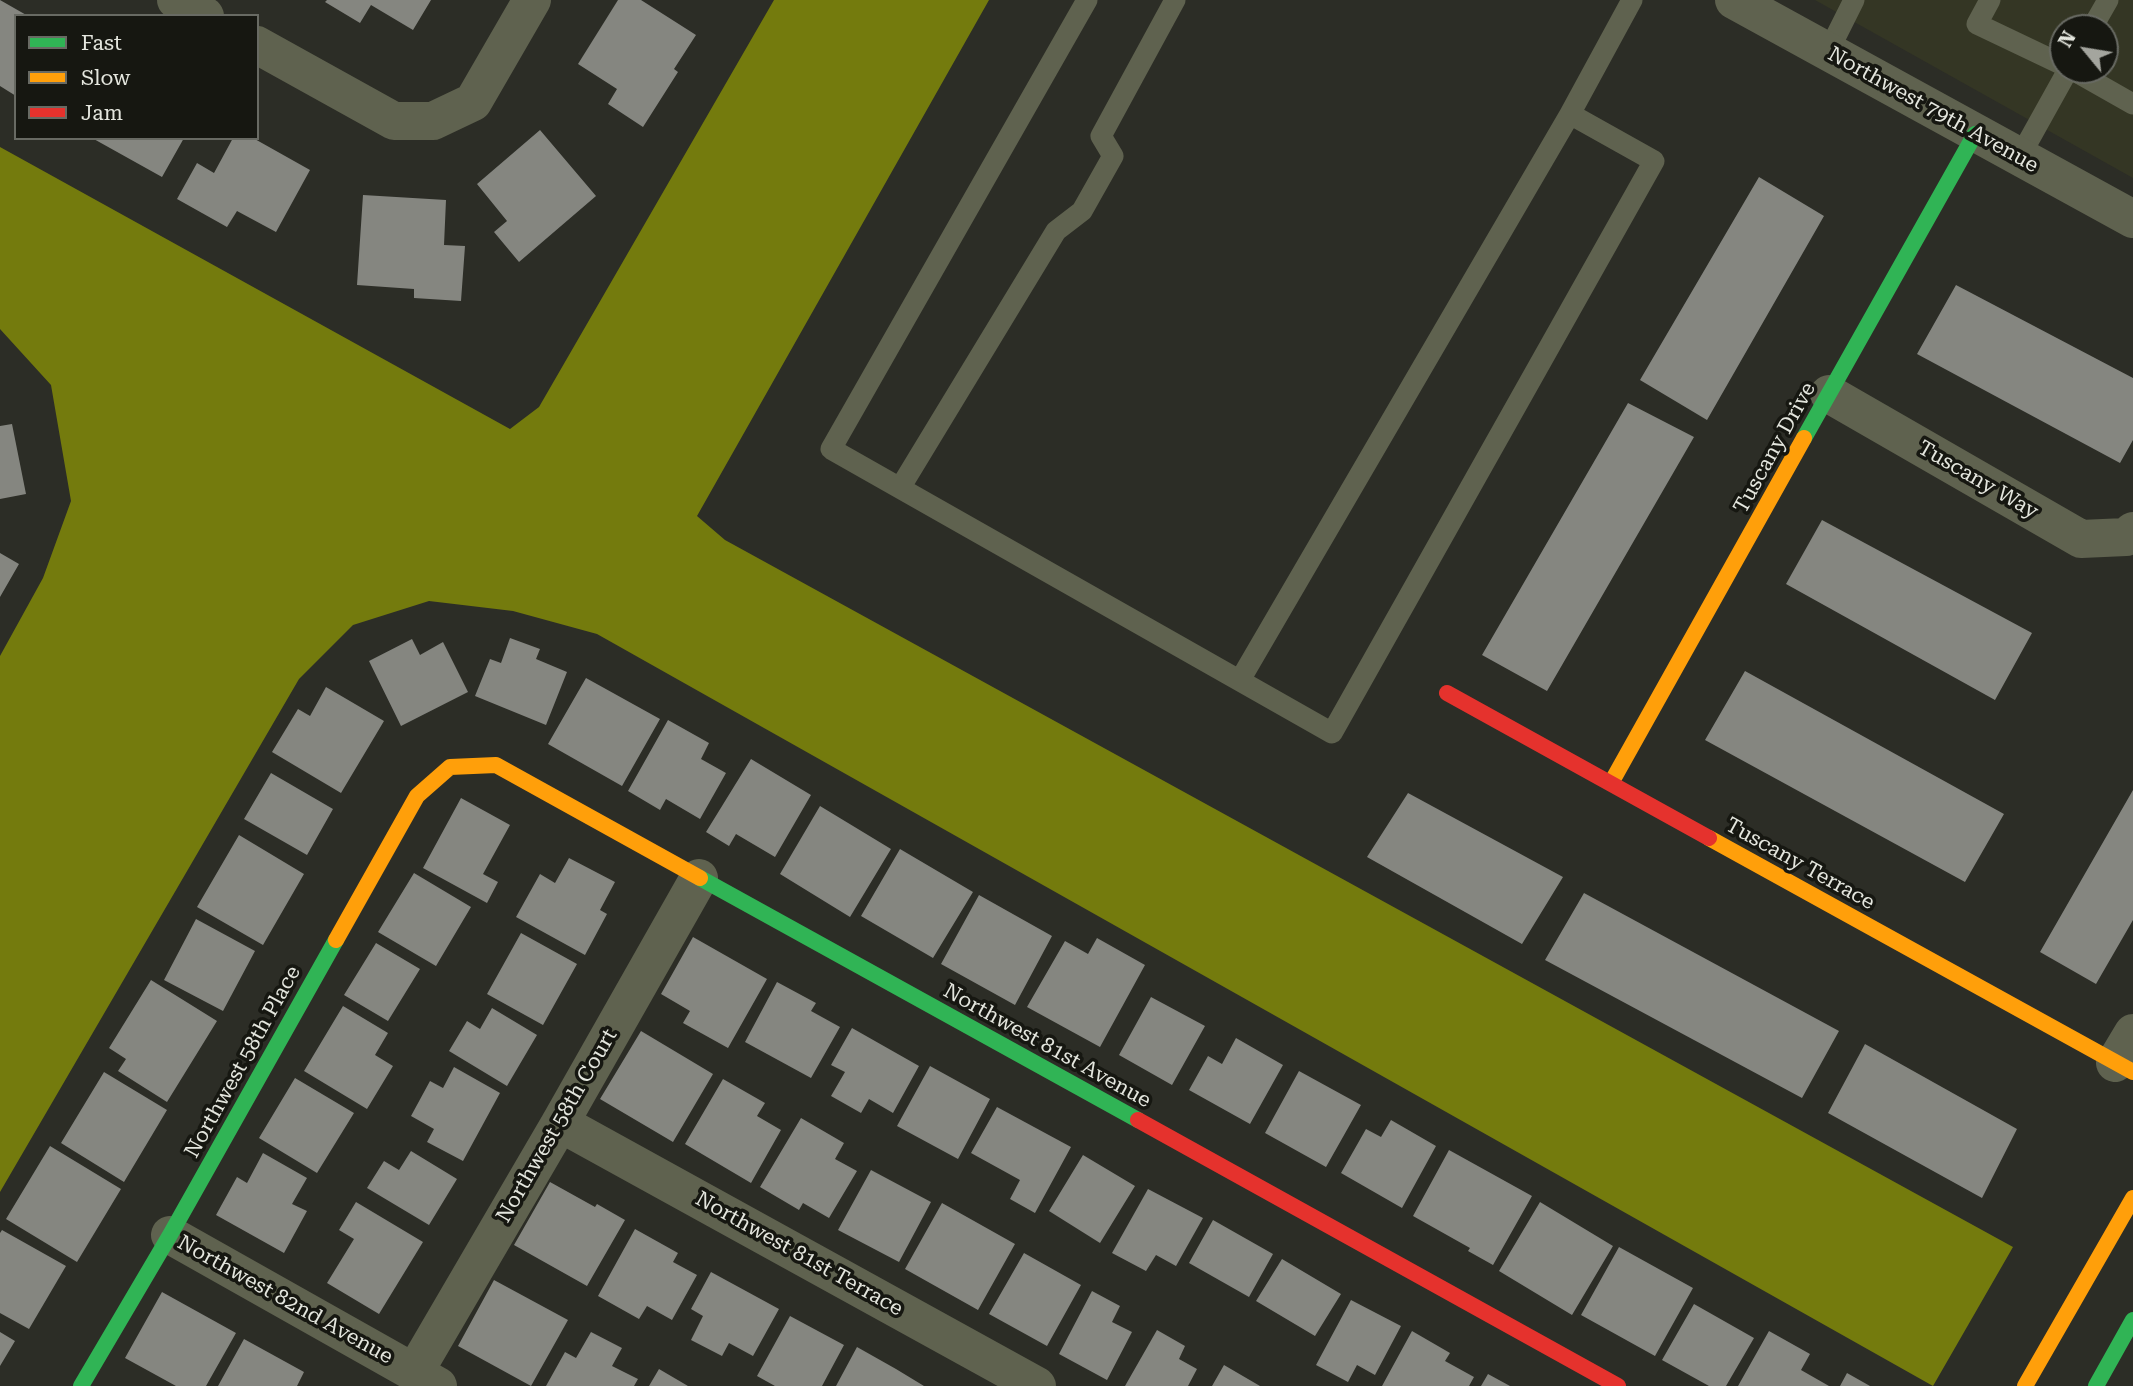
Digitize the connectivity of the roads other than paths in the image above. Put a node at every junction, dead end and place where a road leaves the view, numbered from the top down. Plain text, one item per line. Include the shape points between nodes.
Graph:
1 (176, 0) edge
2 (532, 0) edge
3 (1087, 0) edge
4 (1175, 0) edge
5 (1632, 0) edge
6 (1734, 0) edge
7 (1853, 0) edge
8 (1990, 0) edge
9 (201, 14) edge
10 (259, 46) edge
11 (1828, 52) junction
12 (2049, 58) edge
13 (2063, 84) edge
14 (2097, 84) edge
15 (2133, 104) edge
16 (1570, 114) junction
17 (1975, 134) junction
18 (2019, 158) junction
19 (2133, 219) edge
20 (1829, 394) junction
21 (900, 488) junction
22 (2133, 531) edge
23 (1240, 680) junction
24 (1447, 692) dead end
25 (450, 767) joint
26 (1611, 783) junction
27 (699, 878) junction
28 (2127, 1056) edge
29 (560, 1123) junction
30 (2133, 1198) edge
31 (170, 1235) junction
32 (2133, 1320) edge
33 (426, 1379) edge
34 (81, 1386) edge
35 (1037, 1386) edge
36 (1618, 1386) edge
37 (2025, 1386) edge
38 (2096, 1386) edge

1 - 9 street
2 - 10 street via 472,102 433,121 394,121
3 - 21 lane via 831,449
4 - 21 lane via 1101,136 1113,156 1107,167 1082,211 1056,231
5 - 16 lane
6 - 11 street, Northwest 79th Avenue
7 - 11 lane
8 - 12 lane via 1977,23
11 - 17 street, Northwest 79th Avenue
13 - 18 lane
14 - 15 lane
16 - 23 lane
16 - 23 lane via 1654,161 1332,733
17 - 18 street, Northwest 79th Avenue
17 - 20 street, Tuscany Drive
18 - 19 street, Northwest 79th Avenue
20 - 22 street, Tuscany Way via 2081,539 2126,537
20 - 26 street, Tuscany Drive
21 - 23 lane
24 - 26 street, Tuscany Terrace
25 - 27 street, Northwest 81st Avenue via 496,765
25 - 31 street, Northwest 58th Place via 417,796
26 - 28 street, Tuscany Terrace
27 - 29 street, Northwest 58th Court
27 - 36 street, Northwest 81st Avenue
29 - 33 street, Northwest 58th Court
29 - 35 street, Northwest 81st Terrace
30 - 37 street
31 - 33 street, Northwest 82nd Avenue
31 - 34 street, Northwest 58th Place
32 - 38 street

